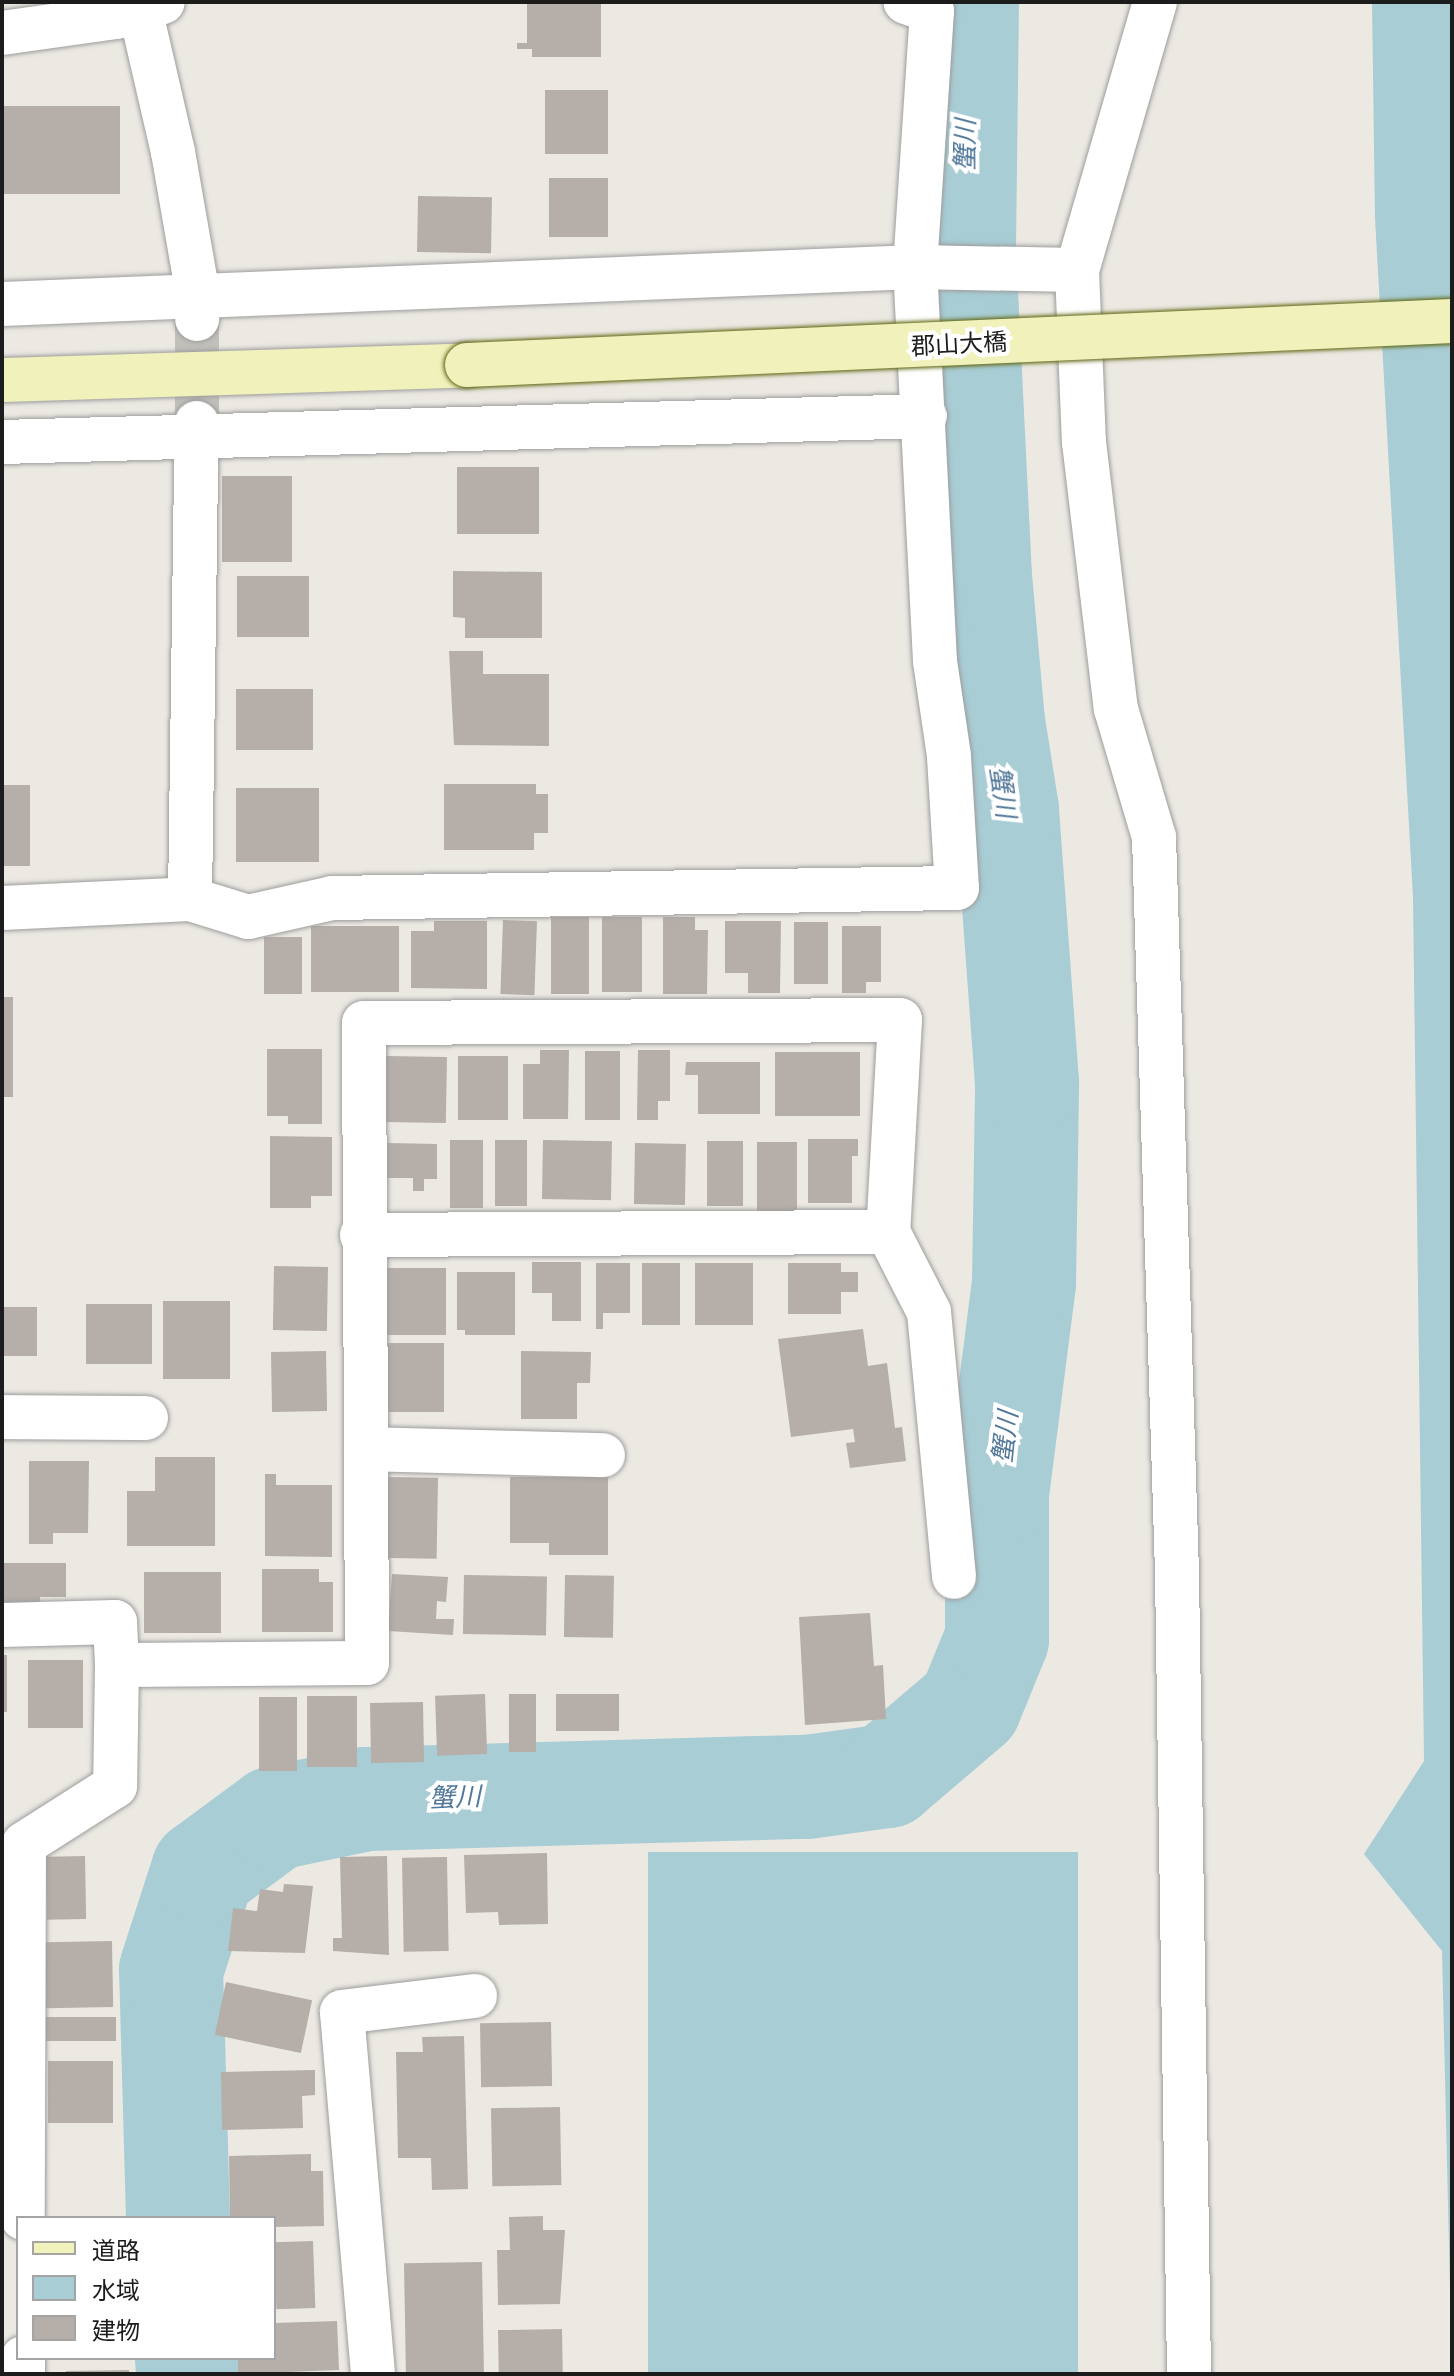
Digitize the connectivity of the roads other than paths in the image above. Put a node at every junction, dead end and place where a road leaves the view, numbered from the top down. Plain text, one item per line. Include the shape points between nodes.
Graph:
1 (1155, 2) edge
2 (910, 3) edge
3 (157, 4) edge
4 (2, 33) edge
5 (915, 267) junction
6 (1077, 270) junction
7 (2, 304) edge
8 (198, 307) junction
9 (1452, 321) edge
10 (2, 380) edge
11 (925, 416) junction
12 (197, 430) junction
13 (2, 442) edge
14 (190, 899) junction
15 (2, 908) edge
16 (888, 1232) junction
17 (362, 1235) junction
18 (2, 1417) edge
19 (146, 1418) dead end
20 (366, 1449) junction
21 (603, 1455) dead end
22 (954, 1577) dead end
23 (2, 1625) edge
24 (117, 1665) junction
25 (13, 1844) edge
26 (475, 1996) dead end
27 (13, 2037) edge
28 (23, 2216) edge
29 (373, 2374) edge
30 (1189, 2374) edge

1 - 6 street
2 - 5 street via 932,11
3 - 4 street
3 - 8 street
5 - 6 street
5 - 8 street
5 - 11 street
6 - 30 street via 1084,442 1116,709 1154,837 1177,1573
7 - 8 street
9 - 10 street, 郡山大橋, bridge
11 - 12 street
11 - 14 street via 935,661 949,756 957,888 332,898 248,917
12 - 13 street
12 - 14 street
14 - 15 street
16 - 17 street
16 - 17 street via 900,1020 364,1023
16 - 22 street via 929,1312
17 - 20 street
18 - 19 street
20 - 21 street
20 - 24 street via 367,1663
23 - 24 street via 115,1622
24 - 25 street via 115,1786
25 - 27 street
26 - 29 street via 342,2012
27 - 28 street

